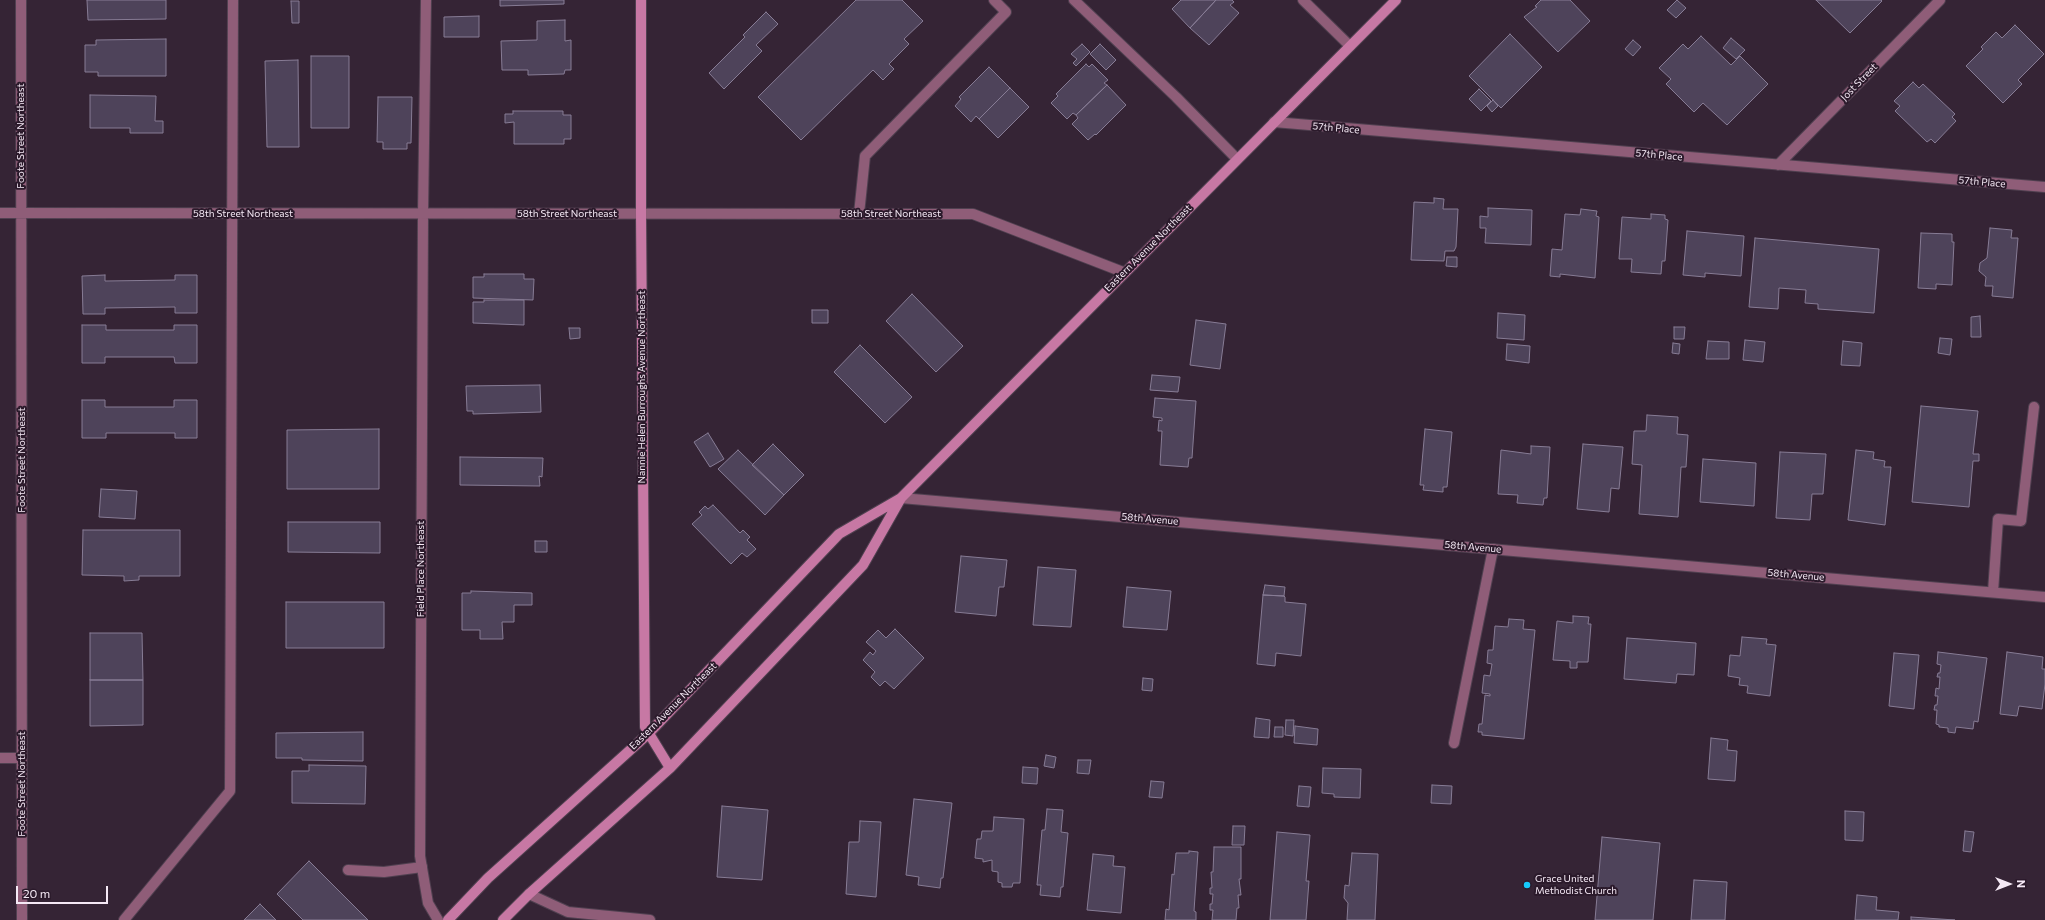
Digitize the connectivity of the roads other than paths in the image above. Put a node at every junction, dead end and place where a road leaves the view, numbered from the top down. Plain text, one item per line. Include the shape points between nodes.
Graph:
1 (21, 0) edge
2 (233, 0) edge
3 (426, 0) edge
4 (641, 0) edge
5 (994, 0) edge
6 (1074, 0) edge
7 (1303, 0) edge
8 (1396, 0) edge
9 (1933, 2) edge
10 (1350, 46) junction
11 (1274, 122) junction
12 (1237, 159) junction
13 (1778, 165) junction
14 (2045, 187) edge
15 (0, 213) edge
16 (21, 213) junction
17 (641, 213) junction
18 (233, 214) junction
19 (423, 214) junction
20 (859, 214) junction
21 (1123, 272) junction
22 (2034, 407) dead end
23 (901, 498) junction
24 (1493, 549) junction
25 (1993, 592) junction
26 (2045, 597) edge
27 (648, 734) junction
28 (1454, 743) dead end
29 (0, 758) edge
30 (22, 758) junction
31 (670, 768) junction
32 (422, 867) junction
33 (348, 870) dead end
34 (529, 894) junction
35 (22, 920) edge
36 (124, 920) edge
37 (438, 920) edge
38 (448, 920) edge
39 (503, 920) edge
40 (650, 920) edge

1 - 16 street, Foote Street Northeast
2 - 18 street
3 - 19 street, Field Place Northeast
4 - 17 main road, Nannie Helen Burroughs Avenue Northeast
5 - 20 street via 1006,12 865,156
6 - 12 street
7 - 10 street
8 - 10 main road, Eastern Avenue Northeast
9 - 13 street, Jost Street
10 - 11 main road, Eastern Avenue Northeast
11 - 12 main road, Eastern Avenue Northeast
11 - 13 street, 57th Place
12 - 21 main road, Eastern Avenue Northeast
13 - 14 street, 57th Place
15 - 16 street, 58th Street Northeast
16 - 18 street, 58th Street Northeast
16 - 30 street, Foote Street Northeast
17 - 19 street, 58th Street Northeast
17 - 20 street, 58th Street Northeast
17 - 27 main road, Nannie Helen Burroughs Avenue Northeast via 643,680 645,727
18 - 19 street, 58th Street Northeast
18 - 36 street via 230,791
19 - 32 street, Field Place Northeast via 420,856
20 - 21 street, 58th Street Northeast via 973,214
21 - 23 main road, Eastern Avenue Northeast
22 - 25 street via 2021,521 1998,519
23 - 24 street, 58th Avenue
23 - 27 main road, Eastern Avenue Northeast via 839,534
23 - 31 main road, Eastern Avenue Northeast via 863,566
24 - 25 street, 58th Avenue
24 - 28 street
25 - 26 street, 58th Avenue
27 - 31 main road, Nannie Helen Burroughs Avenue Northeast
27 - 38 main road, Eastern Avenue Northeast via 488,878
29 - 30 street
30 - 35 street, Foote Street Northeast
31 - 34 main road, Eastern Avenue Northeast
32 - 33 street via 384,872
32 - 37 street, Field Place Northeast via 428,903
34 - 39 main road, Eastern Avenue Northeast
34 - 40 street via 568,912

